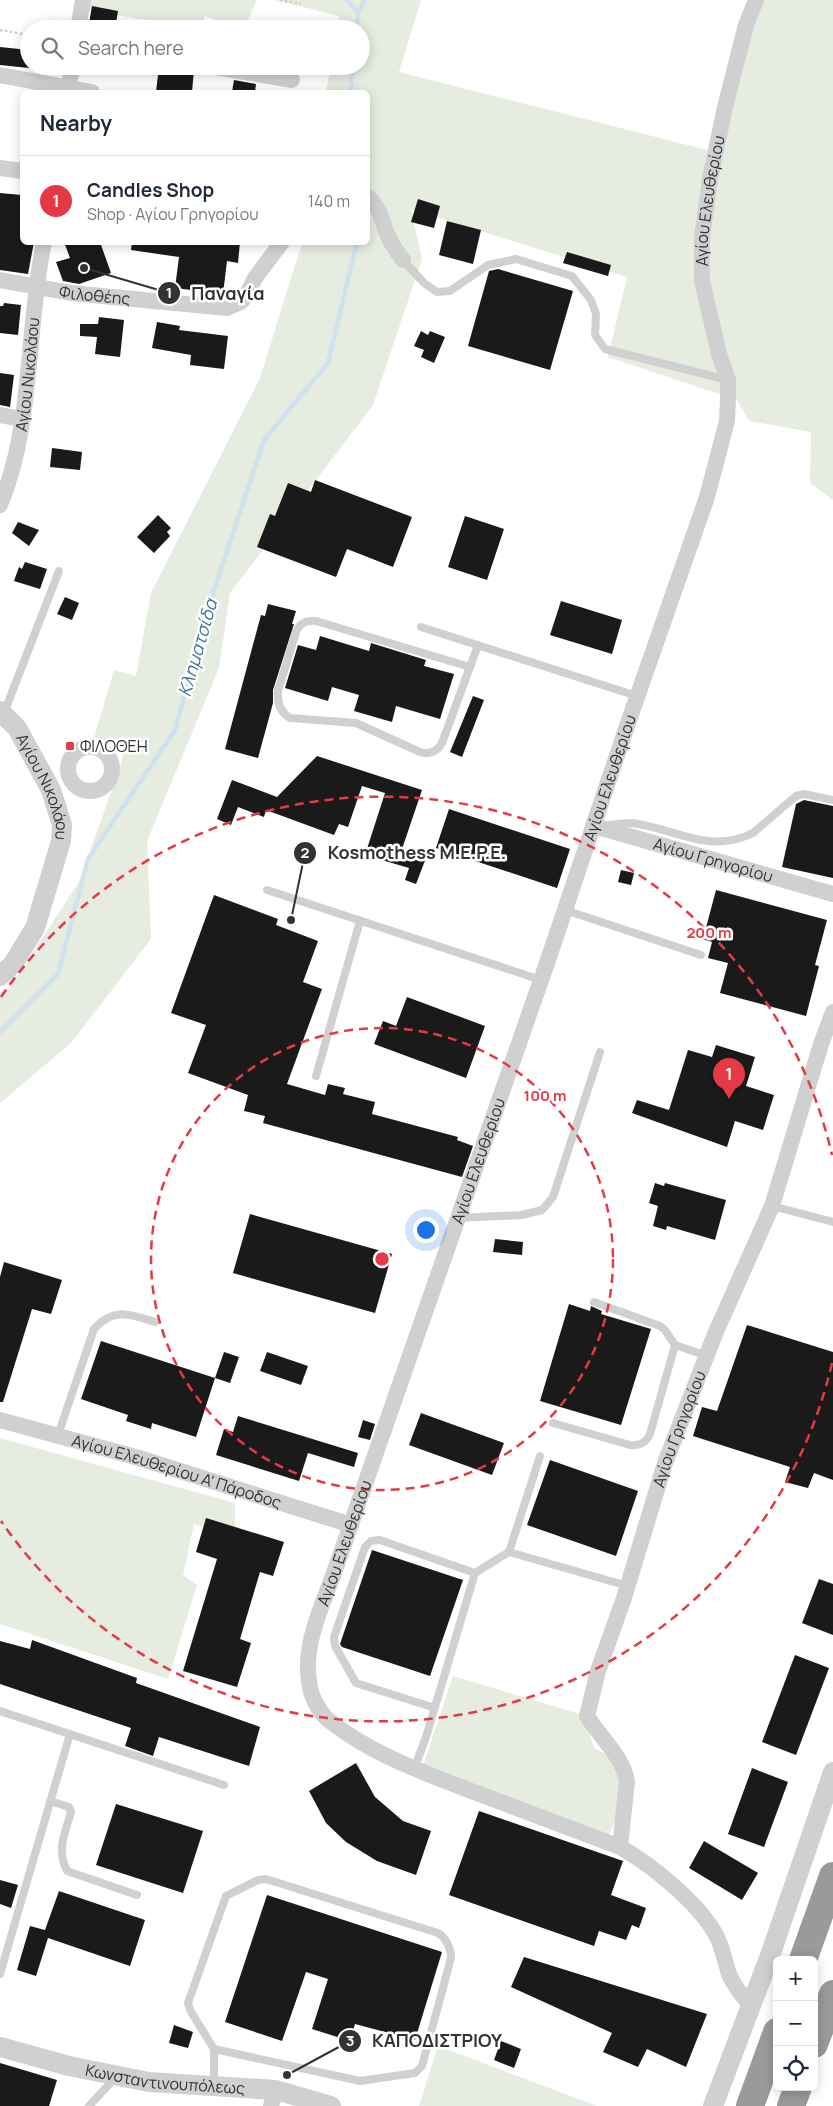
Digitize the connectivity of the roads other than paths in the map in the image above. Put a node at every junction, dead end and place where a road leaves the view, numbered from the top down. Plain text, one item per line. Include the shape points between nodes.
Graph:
1 (83, 0) edge
2 (756, 0) edge
3 (80, 20) edge
4 (0, 75) edge
5 (71, 75) edge
6 (262, 75) edge
7 (292, 80) dead end
8 (64, 90) edge
9 (68, 90) edge
10 (0, 168) edge
11 (20, 172) edge
12 (370, 199) edge
13 (44, 245) edge
14 (280, 245) edge
15 (403, 260) joint
16 (0, 280) edge
17 (37, 288) junction
18 (728, 380) junction
19 (0, 416) edge
20 (22, 419) junction
21 (0, 505) edge
22 (59, 571) dead end
23 (421, 627) dead end
24 (478, 645) junction
25 (470, 667) junction
26 (637, 696) junction
27 (2, 712) edge
28 (70, 777) dead end
29 (51, 790) junction
30 (833, 800) edge
31 (594, 826) junction
32 (267, 890) dead end
33 (833, 894) edge
34 (565, 910) junction
35 (360, 921) junction
36 (701, 955) dead end
37 (0, 976) edge
38 (541, 980) junction
39 (833, 1012) edge
40 (600, 1052) dead end
41 (316, 1076) dead end
42 (772, 1206) junction
43 (457, 1218) junction
44 (833, 1222) edge
45 (594, 1302) dead end
46 (155, 1322) dead end
47 (675, 1345) junction
48 (707, 1356) junction
49 (0, 1420) edge
50 (553, 1423) dead end
51 (58, 1435) junction
52 (540, 1456) dead end
53 (351, 1525) junction
54 (510, 1552) junction
55 (475, 1573) junction
56 (628, 1586) junction
57 (435, 1708) junction
58 (0, 1711) edge
59 (70, 1734) junction
60 (414, 1769) junction
61 (833, 1772) edge
62 (224, 1785) dead end
63 (50, 1801) junction
64 (620, 1847) junction
65 (833, 1876) edge
66 (137, 1895) dead end
67 (804, 1956) edge
68 (0, 1974) edge
69 (833, 1994) edge
70 (751, 2006) junction
71 (818, 2033) edge
72 (773, 2043) edge
73 (0, 2047) edge
74 (214, 2049) junction
75 (118, 2076) junction
76 (214, 2087) junction
77 (797, 2091) edge
78 (273, 2098) edge
79 (89, 2106) edge
80 (331, 2106) edge
81 (713, 2106) edge
82 (750, 2106) edge
83 (791, 2106) edge

1 - 3 street
2 - 18 street, Αγίου Ελευθερίου via 746,25 725,107 702,238 702,281
4 - 8 street
5 - 9 street
6 - 7 street
10 - 11 street
12 - 15 street
13 - 17 street, Αγίου Νικολάου
14 - 17 street, Φιλοθέης via 241,302 227,308
15 - 18 lane via 437,292 450,291 488,265 516,259 572,276 590,300 596,314 595,335 605,349
16 - 17 street, Φιλοθέης
17 - 20 street, Αγίου Νικολάου
18 - 26 street, Αγίου Ελευθερίου via 727,421 707,497
19 - 20 street
20 - 21 street, Αγίου Νικολάου via 11,477
22 - 27 lane
23 - 24 lane
24 - 25 lane
24 - 26 lane
25 - 25 lane via 440,748 431,753 420,752 354,723 290,718 282,712 278,700 296,632 311,620
26 - 31 street, Αγίου Ελευθερίου
27 - 29 street, Αγίου Νικολάου via 17,728
28 - 29 street
29 - 37 street, Αγίου Νικολάου via 62,825 61,841 34,928 14,964
30 - 31 lane via 804,794 796,796 753,833 717,842 694,840 633,824
31 - 33 street, Αγίου Γρηγορίου
31 - 34 street, Αγίου Ελευθερίου
32 - 35 lane
34 - 36 lane
34 - 38 street, Αγίου Ελευθερίου
35 - 38 lane
35 - 41 lane
38 - 43 street, Αγίου Ελευθερίου
39 - 42 street, Αγίου Γρηγορίου
40 - 43 lane via 553,1197 542,1210 522,1215
42 - 44 lane
42 - 48 street, Αγίου Γρηγορίου
43 - 53 street, Αγίου Ελευθερίου
45 - 47 lane via 660,1326
46 - 51 lane via 134,1315 116,1314 107,1317 94,1329
47 - 48 lane
47 - 50 lane via 650,1434 640,1445
48 - 56 street, Αγίου Γρηγορίου via 665,1463
49 - 51 street, Αγίου Ελευθερίου Α' Πάροδος
51 - 53 street, Αγίου Ελευθερίου Α' Πάροδος
52 - 54 lane
53 - 60 street, Αγίου Ελευθερίου via 311,1640 307,1672 310,1689 329,1721
54 - 55 lane
54 - 56 lane
55 - 57 lane
55 - 57 lane via 380,1540 371,1541 365,1547 334,1637 335,1646 356,1683
56 - 64 street, Αγίου Γρηγορίου via 598,1671 587,1716 626,1770
57 - 60 lane
58 - 59 lane
59 - 62 lane
59 - 63 lane
60 - 64 street, Αγίου Ελευθερίου
61 - 70 street
63 - 66 lane via 69,1807 72,1812 61,1849 61,1859 67,1871
63 - 68 lane
64 - 70 street, Αγίου Ελευθερίου via 703,1915 719,1940 735,1986
65 - 67 highway
69 - 71 highway
70 - 81 street
72 - 82 highway
73 - 75 street, Κωνσταντινουπόλεως
74 - 74 lane via 190,2010 189,2000 224,1898 258,1880 266,1879 438,1933 451,1952 422,2066 415,2073 360,2081
74 - 76 lane
75 - 76 street, Κωνσταντινουπόλεως
75 - 79 lane
76 - 78 street, Κωνσταντινουπόλεως
77 - 83 highway
78 - 80 street, Κωνσταντινουπόλεως

